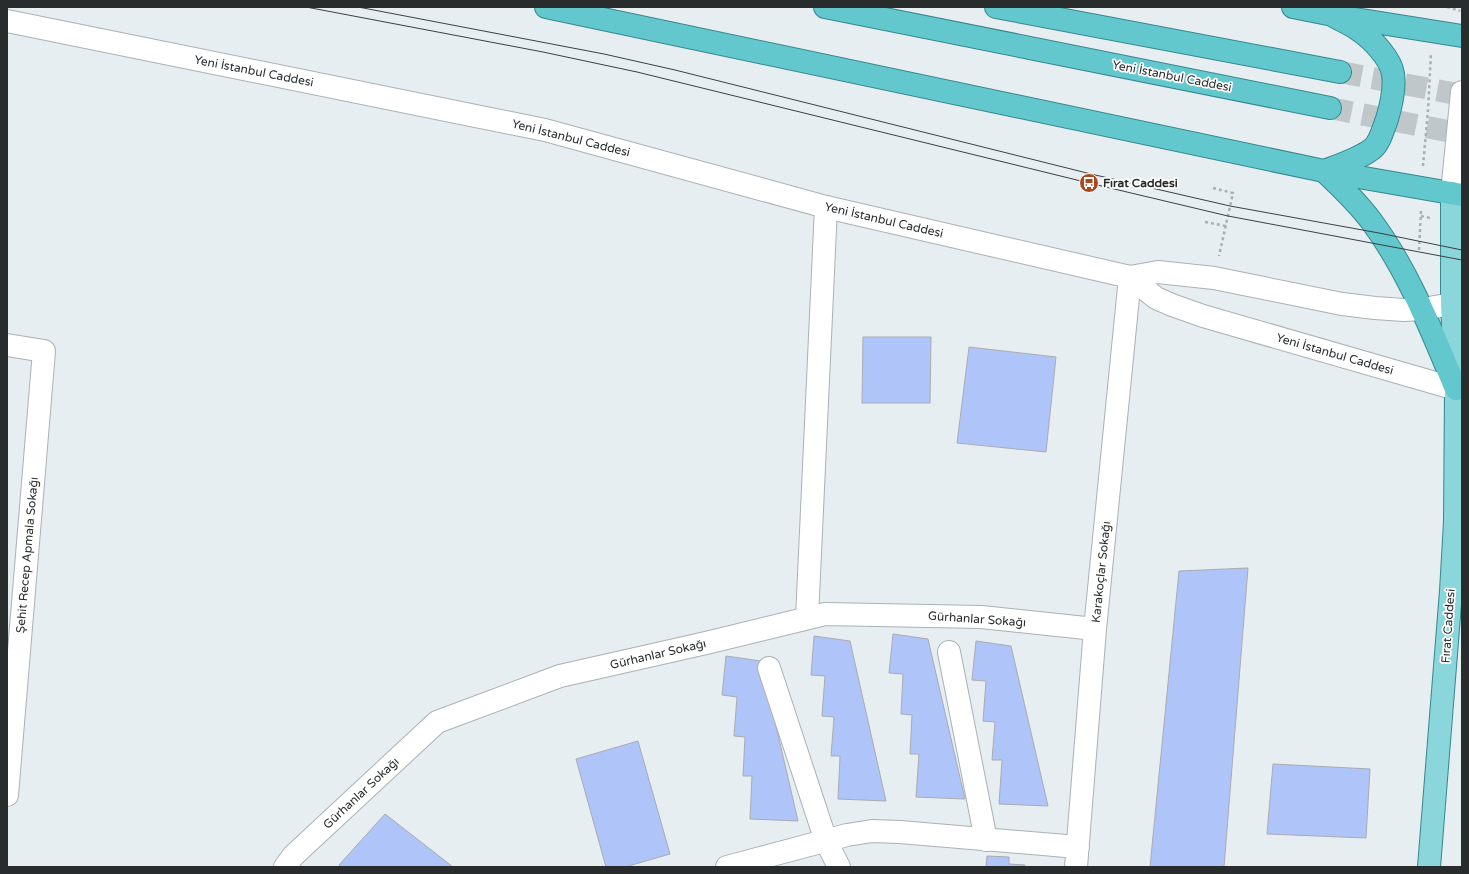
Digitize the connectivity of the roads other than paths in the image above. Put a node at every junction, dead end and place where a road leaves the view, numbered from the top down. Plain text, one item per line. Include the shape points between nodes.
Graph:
1 (546, 7) edge
2 (825, 7) edge
3 (996, 7) edge
4 (1293, 7) edge
5 (1330, 14) junction
6 (7, 21) edge
7 (1462, 36) edge
8 (1340, 72) tunnel mouth
9 (1462, 92) edge
10 (1330, 108) tunnel mouth
11 (1324, 171) junction
12 (1457, 194) edge
13 (826, 207) junction
14 (1130, 277) junction
15 (1452, 304) junction
16 (1423, 310) junction
17 (7, 345) edge
18 (1456, 389) junction
19 (807, 618) junction
20 (1095, 629) junction
21 (949, 652) dead end
22 (769, 668) dead end
23 (7, 795) edge
24 (986, 840) junction
25 (826, 841) junction
26 (1077, 857) edge
27 (295, 863) edge
28 (727, 867) edge
29 (839, 867) edge
30 (1429, 867) edge

1 - 11 highway
2 - 10 highway, Yeni İstanbul Caddesi
3 - 8 highway
4 - 5 highway
5 - 7 highway
5 - 11 highway via 1360,31 1376,45 1393,73 1389,113 1373,149
6 - 13 street, Yeni İstanbul Caddesi via 545,130
9 - 12 street
11 - 12 highway
11 - 16 highway via 1352,197 1372,222
12 - 15 main road, Fırat Caddesi
13 - 14 street, Yeni İstanbul Caddesi
13 - 19 street
14 - 16 street, Yeni İstanbul Caddesi via 1158,272 1214,278 1342,304
14 - 18 street, Yeni İstanbul Caddesi via 1156,298 1203,316
14 - 20 street, Karakoçlar Sokağı
15 - 16 street, Yeni İstanbul Caddesi
15 - 18 main road, Fırat Caddesi
16 - 18 highway
17 - 23 street, Şehit Recep Apmala Sokağı via 44,351
18 - 30 main road, Fırat Caddesi via 1455,530
19 - 20 street, Gürhanlar Sokağı via 825,614 981,617
19 - 27 street, Gürhanlar Sokağı via 560,676 437,722
20 - 26 street, Karakoçlar Sokağı
21 - 24 street
22 - 25 street
24 - 25 street via 872,831
24 - 26 street
25 - 28 street
25 - 29 street

